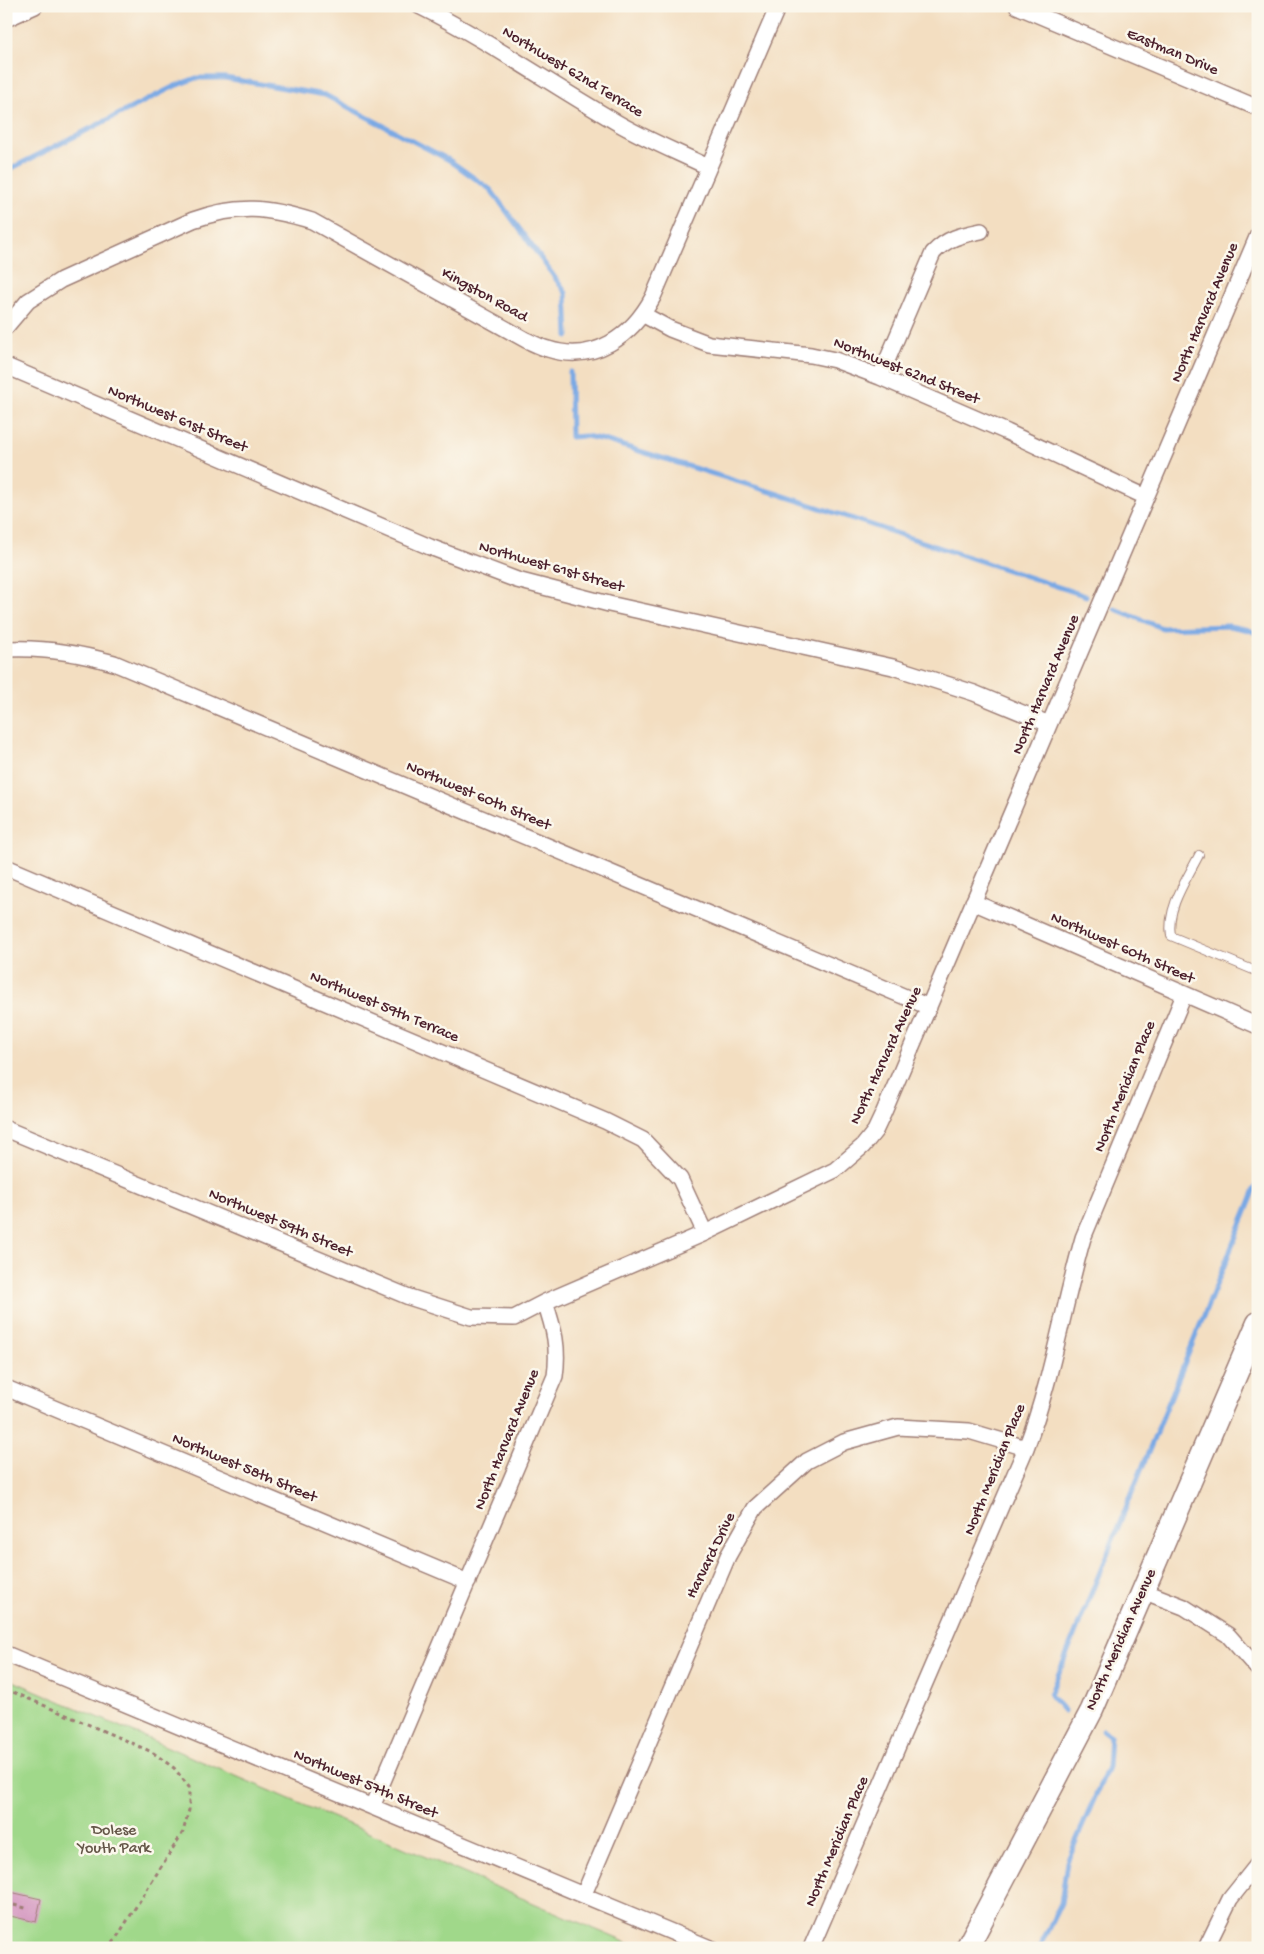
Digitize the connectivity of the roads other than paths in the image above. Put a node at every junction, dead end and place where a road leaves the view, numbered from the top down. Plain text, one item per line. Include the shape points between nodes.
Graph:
1 (35, 6) edge
2 (419, 6) edge
3 (778, 6) edge
4 (1017, 6) edge
5 (6, 19) edge
6 (1258, 108) edge
7 (708, 166) junction
8 (981, 231) dead end
9 (1258, 235) edge
10 (644, 314) junction
11 (6, 327) edge
12 (6, 366) edge
13 (880, 377) junction
14 (1146, 497) junction
15 (6, 649) edge
16 (1049, 724) junction
17 (1199, 855) dead end
18 (6, 866) edge
19 (973, 902) junction
20 (1258, 972) edge
21 (1184, 995) junction
22 (929, 1007) junction
23 (1258, 1026) edge
24 (6, 1129) edge
25 (705, 1233) junction
26 (544, 1302) junction
27 (1258, 1323) edge
28 (6, 1388) edge
29 (1026, 1448) junction
30 (468, 1582) junction
31 (1143, 1591) junction
32 (6, 1654) edge
33 (1257, 1667) edge
34 (372, 1807) junction
35 (1258, 1864) edge
36 (584, 1894) junction
37 (710, 1948) edge
38 (811, 1948) edge
39 (967, 1948) edge
40 (1206, 1948) edge

1 - 5 street
2 - 7 street, Northwest 62nd Terrace via 616,122
3 - 7 street, Kingston Road
4 - 6 street, Eastman Drive
7 - 10 street, Kingston Road
8 - 13 street via 943,242 933,253
9 - 14 street, North Harvard Avenue
10 - 11 street, Kingston Road via 622,337 593,351 577,354 547,349 312,221 262,209 236,209 193,220 61,280 28,301
10 - 13 street, Northwest 62nd Street via 670,329 709,344 811,355 835,360
12 - 16 street, Northwest 61st Street via 483,568 562,592 916,674 974,693
13 - 14 street, Northwest 62nd Street
14 - 16 street, North Harvard Avenue
15 - 22 street, Northwest 60th Street via 84,654 114,663
16 - 19 street, North Harvard Avenue
17 - 20 lane via 1175,904 1169,925 1171,936
18 - 25 street, Northwest 59th Terrace via 643,1140 680,1179
19 - 21 street, Northwest 60th Street
19 - 22 street, North Harvard Avenue
21 - 23 street, Northwest 60th Street
21 - 29 street, North Meridian Place via 1083,1238 1039,1413
22 - 25 street, North Harvard Avenue via 884,1114 863,1146 835,1170
24 - 26 street, Northwest 59th Street via 409,1297 470,1317 514,1318
25 - 26 street, North Harvard Avenue
26 - 30 street, North Harvard Avenue via 557,1350 555,1376
27 - 31 main road, North Meridian Avenue
28 - 30 street, Northwest 58th Street
29 - 36 street, Harvard Drive via 968,1431 898,1427 844,1442 807,1461 755,1508 728,1556
29 - 38 street, North Meridian Place
30 - 34 street, North Harvard Avenue
31 - 33 street via 1184,1607 1228,1635
31 - 39 main road, North Meridian Avenue via 1092,1710
32 - 34 street, Northwest 57th Street
34 - 36 street, Northwest 57th Street
35 - 40 street via 1230,1899
36 - 37 street, Northwest 57th Street

